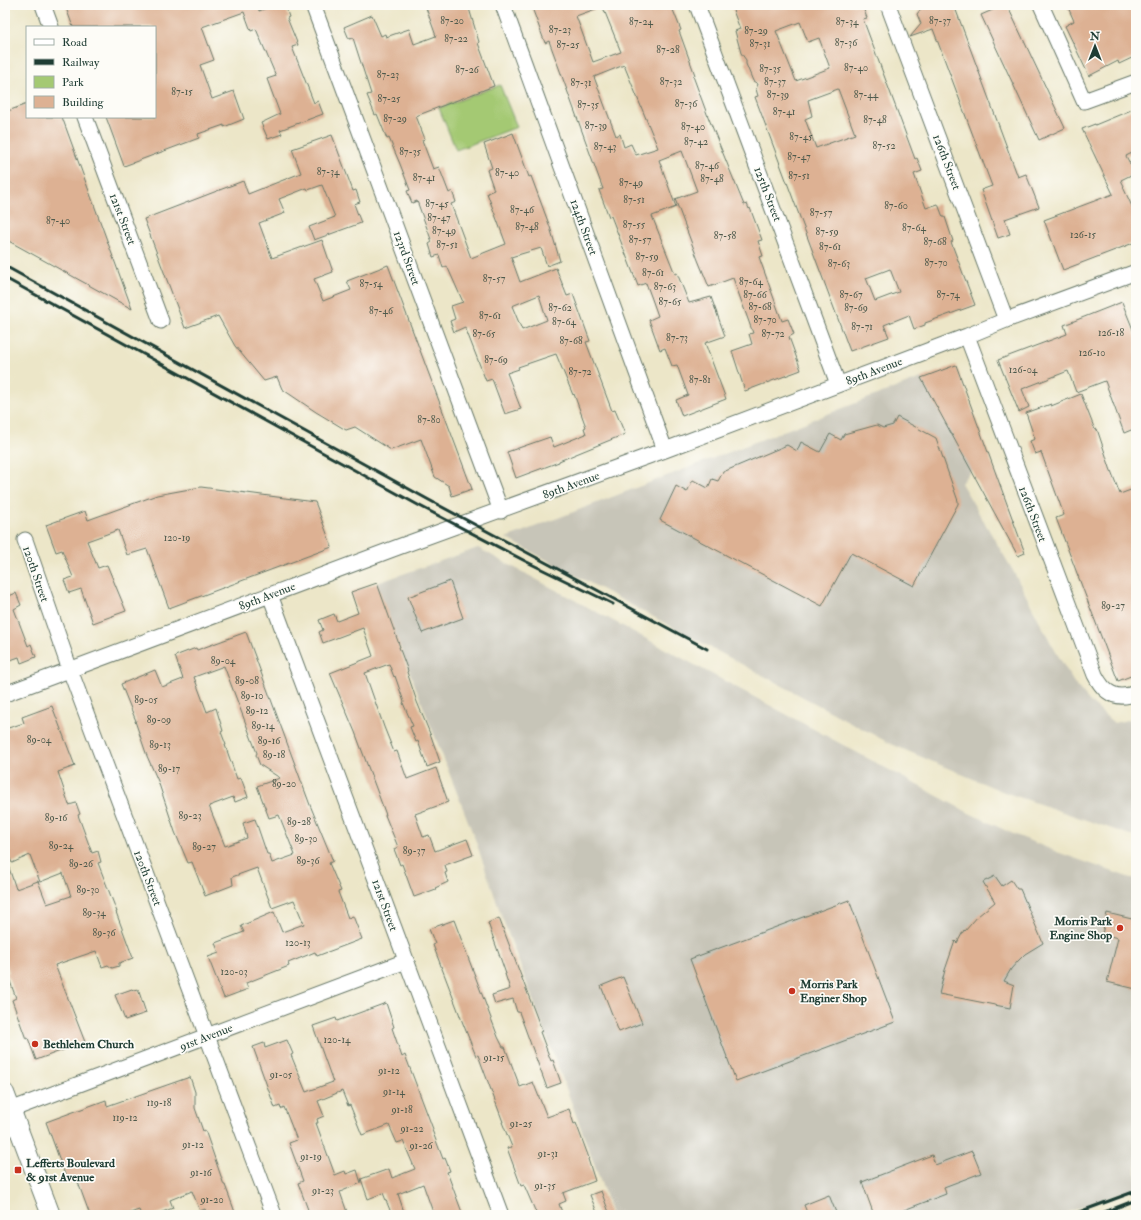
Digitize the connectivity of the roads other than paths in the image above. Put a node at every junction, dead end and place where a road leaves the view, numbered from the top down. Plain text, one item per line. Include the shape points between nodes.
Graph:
1 (43, 5) edge
2 (313, 5) edge
3 (503, 5) edge
4 (697, 5) edge
5 (888, 5) edge
6 (1041, 5) edge
7 (51, 26) edge
8 (1136, 82) edge
9 (85, 118) edge
10 (1135, 277) edge
11 (1006, 320) junction
12 (161, 321) dead end
13 (967, 336) junction
14 (838, 384) junction
15 (665, 450) junction
16 (501, 511) junction
17 (25, 540) dead end
18 (270, 596) junction
19 (70, 670) junction
20 (1136, 693) edge
21 (5, 694) edge
22 (406, 961) junction
23 (208, 1036) junction
24 (7, 1105) edge
25 (50, 1215) edge
26 (274, 1215) edge
27 (501, 1215) edge

1 - 7 street
2 - 16 street, 123rd Street
3 - 15 street, 124th Street
4 - 14 street, 125th Street
5 - 11 street, 126th Street
6 - 8 street via 1084,101
9 - 12 street, 121st Street
10 - 11 street, 89th Avenue
11 - 13 street, 89th Avenue
13 - 14 street, 89th Avenue
13 - 20 street, 126th Street via 1092,670 1107,692 1126,696
14 - 15 street, 89th Avenue
15 - 16 street, 89th Avenue
16 - 18 street, 89th Avenue
17 - 19 street, 120th Street
18 - 19 street, 89th Avenue
18 - 22 street, 121st Street
19 - 21 street, 89th Avenue
19 - 23 street, 120th Street
22 - 23 street, 91st Avenue
22 - 27 street, 121st Street
23 - 24 street, 91st Avenue
23 - 26 street, 120th Street
24 - 25 street

